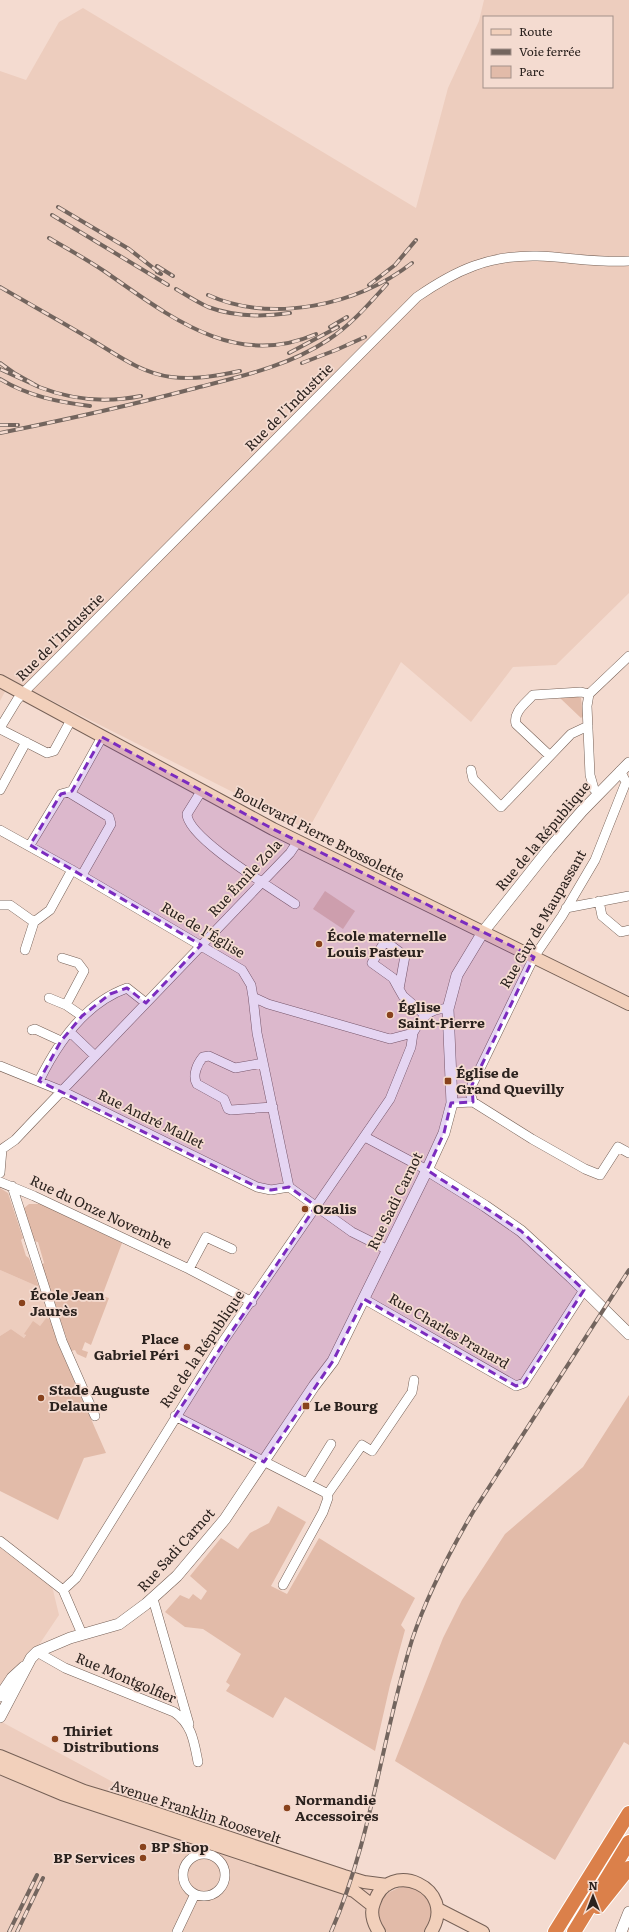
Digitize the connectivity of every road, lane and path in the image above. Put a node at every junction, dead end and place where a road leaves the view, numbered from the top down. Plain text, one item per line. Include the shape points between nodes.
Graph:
1 (629, 261) edge
2 (629, 656) edge
3 (0, 681) edge
4 (23, 693) junction
5 (589, 694) junction
6 (71, 720) junction
7 (588, 726) junction
8 (0, 728) edge
9 (102, 737) junction
10 (26, 742) junction
11 (550, 756) junction
12 (629, 763) edge
13 (471, 770) dead end
14 (620, 772) junction
15 (0, 790) edge
16 (202, 790) junction
17 (68, 792) junction
18 (599, 793) junction
19 (0, 830) edge
20 (298, 841) junction
21 (30, 845) junction
22 (72, 870) junction
23 (82, 876) junction
24 (262, 882) junction
25 (629, 896) edge
26 (599, 901) junction
27 (296, 904) dead end
28 (0, 905) edge
29 (566, 908) junction
30 (34, 922) junction
31 (629, 930) edge
32 (483, 932) junction
33 (201, 945) junction
34 (25, 950) dead end
35 (534, 957) junction
36 (62, 958) dead end
37 (399, 989) junction
38 (254, 997) junction
39 (49, 998) dead end
40 (146, 1002) junction
41 (629, 1004) edge
42 (66, 1005) junction
43 (448, 1009) junction
44 (425, 1015) junction
45 (82, 1016) junction
46 (32, 1030) dead end
47 (70, 1032) junction
48 (413, 1033) junction
49 (61, 1041) junction
50 (95, 1056) junction
51 (263, 1063) junction
52 (0, 1066) edge
53 (39, 1081) junction
54 (62, 1091) junction
55 (473, 1102) junction
56 (452, 1103) junction
57 (273, 1107) junction
58 (365, 1137) junction
59 (1, 1148) edge
60 (629, 1153) edge
61 (427, 1170) junction
62 (0, 1173) edge
63 (0, 1182) edge
64 (12, 1186) junction
65 (289, 1187) junction
66 (316, 1206) junction
67 (232, 1249) dead end
68 (388, 1250) junction
69 (189, 1270) junction
70 (584, 1290) junction
71 (364, 1299) junction
72 (252, 1302) junction
73 (629, 1334) edge
74 (414, 1380) dead end
75 (96, 1416) dead end
76 (175, 1416) junction
77 (331, 1444) dead end
78 (264, 1462) junction
79 (307, 1483) junction
80 (327, 1495) junction
81 (0, 1541) edge
82 (283, 1585) dead end
83 (63, 1590) junction
84 (153, 1599) junction
85 (82, 1634) junction
86 (37, 1652) junction
87 (27, 1664) junction
88 (0, 1696) edge
89 (0, 1717) edge
90 (190, 1728) junction
91 (0, 1756) edge
92 (198, 1762) dead end
93 (0, 1768) edge
94 (629, 1813) edge
95 (629, 1842) edge
96 (629, 1868) edge
97 (387, 1885) junction
98 (195, 1894) junction
99 (373, 1906) junction
100 (438, 1908) junction
101 (629, 1912) edge
102 (374, 1930) edge
103 (177, 1932) edge
104 (431, 1932) edge
105 (483, 1932) edge
106 (555, 1932) edge
107 (574, 1932) edge
108 (578, 1932) edge
109 (620, 1932) edge

1 - 4 street, Rue de l'Industrie via 610,262 537,256 506,258 455,272 417,297
2 - 5 street
3 - 4 main road, Boulevard Pierre Brossolette
4 - 6 main road, Boulevard Pierre Brossolette
4 - 8 street, Rue de l'Industrie via 16,700
5 - 7 street
5 - 11 street via 581,692 533,695 516,714 516,724
6 - 9 main road, Boulevard Pierre Brossolette
6 - 10 street via 54,751 47,753
7 - 11 street via 571,734
7 - 18 street via 590,775 594,789
8 - 10 street
9 - 16 main road, Boulevard Pierre Brossolette
9 - 17 street via 72,791
10 - 15 street
11 - 13 street via 501,807 473,779
12 - 14 street, Rue de la République
14 - 18 street, Rue de la République
14 - 29 street, Rue Guy de Maupassant via 626,782 595,860
16 - 20 main road, Boulevard Pierre Brossolette
16 - 24 street via 187,814 188,822 219,853
17 - 21 street via 61,794
17 - 23 street via 109,817 111,824
18 - 32 street, Rue de la République via 548,849
19 - 21 street, Rue de l'Église
20 - 24 street, Rue Émile Zola
20 - 32 main road, Boulevard Pierre Brossolette
21 - 22 street, Rue de l'Église
22 - 23 street, Rue de l'Église
22 - 30 street via 50,910
23 - 33 street, Rue de l'Église
24 - 27 street
24 - 33 street, Rue Émile Zola
25 - 26 street
26 - 29 street
26 - 31 street via 602,916 621,932
28 - 30 street via 10,905
29 - 35 street, Rue Guy de Maupassant
30 - 34 street
32 - 35 main road, Boulevard Pierre Brossolette
32 - 43 street, Rue Sadi Carnot via 458,975
33 - 38 street, Rue de l'Église via 242,970 251,985
33 - 40 street, Rue Émile Zola
35 - 41 main road, Boulevard Pierre Brossolette
35 - 55 street, Rue Guy de Maupassant via 472,1085 470,1093
36 - 42 street via 78,963 84,971
37 - 37 street via 392,978 372,963 386,941 405,956
37 - 44 street via 403,996
38 - 48 street via 268,1004 390,1039
38 - 51 street, Rue de l'Église
39 - 42 street
40 - 45 street via 127,988 110,994
40 - 50 street, Rue Émile Zola
42 - 45 street
43 - 44 street via 438,1008
43 - 56 street, Rue Sadi Carnot
44 - 48 street
45 - 47 street
46 - 49 street
47 - 49 street
47 - 50 street
48 - 58 street, Rue de la République via 412,1047 390,1099
49 - 53 street
50 - 54 street, Rue Émile Zola
51 - 57 street, Rue de l'Église
51 - 57 street via 235,1068 209,1056 203,1058 194,1075 195,1080 197,1084 224,1100 228,1109
52 - 53 street, Rue André Mallet
53 - 54 street, Rue André Mallet
54 - 59 street, Rue Émile Zola via 15,1140
54 - 65 street, Rue André Mallet via 257,1186 271,1190
55 - 56 street
55 - 60 street via 532,1139 600,1174 618,1147
56 - 61 street, Rue Sadi Carnot via 444,1133
57 - 65 street, Rue de l'Église
58 - 61 street
58 - 66 street, Rue de la République
59 - 62 street, Rue Émile Zola
61 - 68 street, Rue Sadi Carnot
61 - 70 street via 521,1231
63 - 64 street, Rue du Onze Novembre
64 - 69 street, Rue du Onze Novembre
64 - 75 street via 62,1341
65 - 66 street
66 - 68 street via 352,1232
66 - 72 street, Rue de la République
67 - 69 street via 206,1237
68 - 71 street, Rue Sadi Carnot
69 - 72 street, Rue du Onze Novembre
70 - 71 street, Rue Charles Pranard via 520,1386
70 - 73 street
71 - 78 street, Rue Sadi Carnot via 333,1361
72 - 76 street, Rue de la République
74 - 80 street via 412,1392 372,1451 362,1445
76 - 78 street
76 - 83 street, Rue de la République via 76,1578
77 - 79 street
78 - 79 street
78 - 84 street, Rue Sadi Carnot via 225,1519 177,1576
79 - 80 street
80 - 82 street via 323,1512
81 - 83 street
83 - 85 street
84 - 85 street, Rue Sadi Carnot via 119,1624
84 - 90 street
85 - 86 street, Rue Sadi Carnot
86 - 87 street, Rue Sadi Carnot
86 - 90 street, Rue Montgolfier via 65,1668 174,1712 183,1718
87 - 88 street, Rue Sadi Carnot via 12,1678
87 - 89 street, Rue Sadi Carnot
90 - 92 street
91 - 97 main road, Avenue Franklin Roosevelt via 84,1791 344,1876
93 - 99 main road, Avenue Franklin Roosevelt via 62,1794 354,1891
94 - 106 highway
95 - 107 highway
96 - 108 highway
97 - 99 main road via 379,1892
97 - 100 main road via 406,1880 419,1883 429,1891
98 - 98 street via 209,1896 224,1883 222,1863 211,1855 204,1854 191,1859 184,1870 185,1884
98 - 103 street
99 - 102 main road
100 - 104 main road via 437,1921
100 - 105 main road
101 - 109 street

